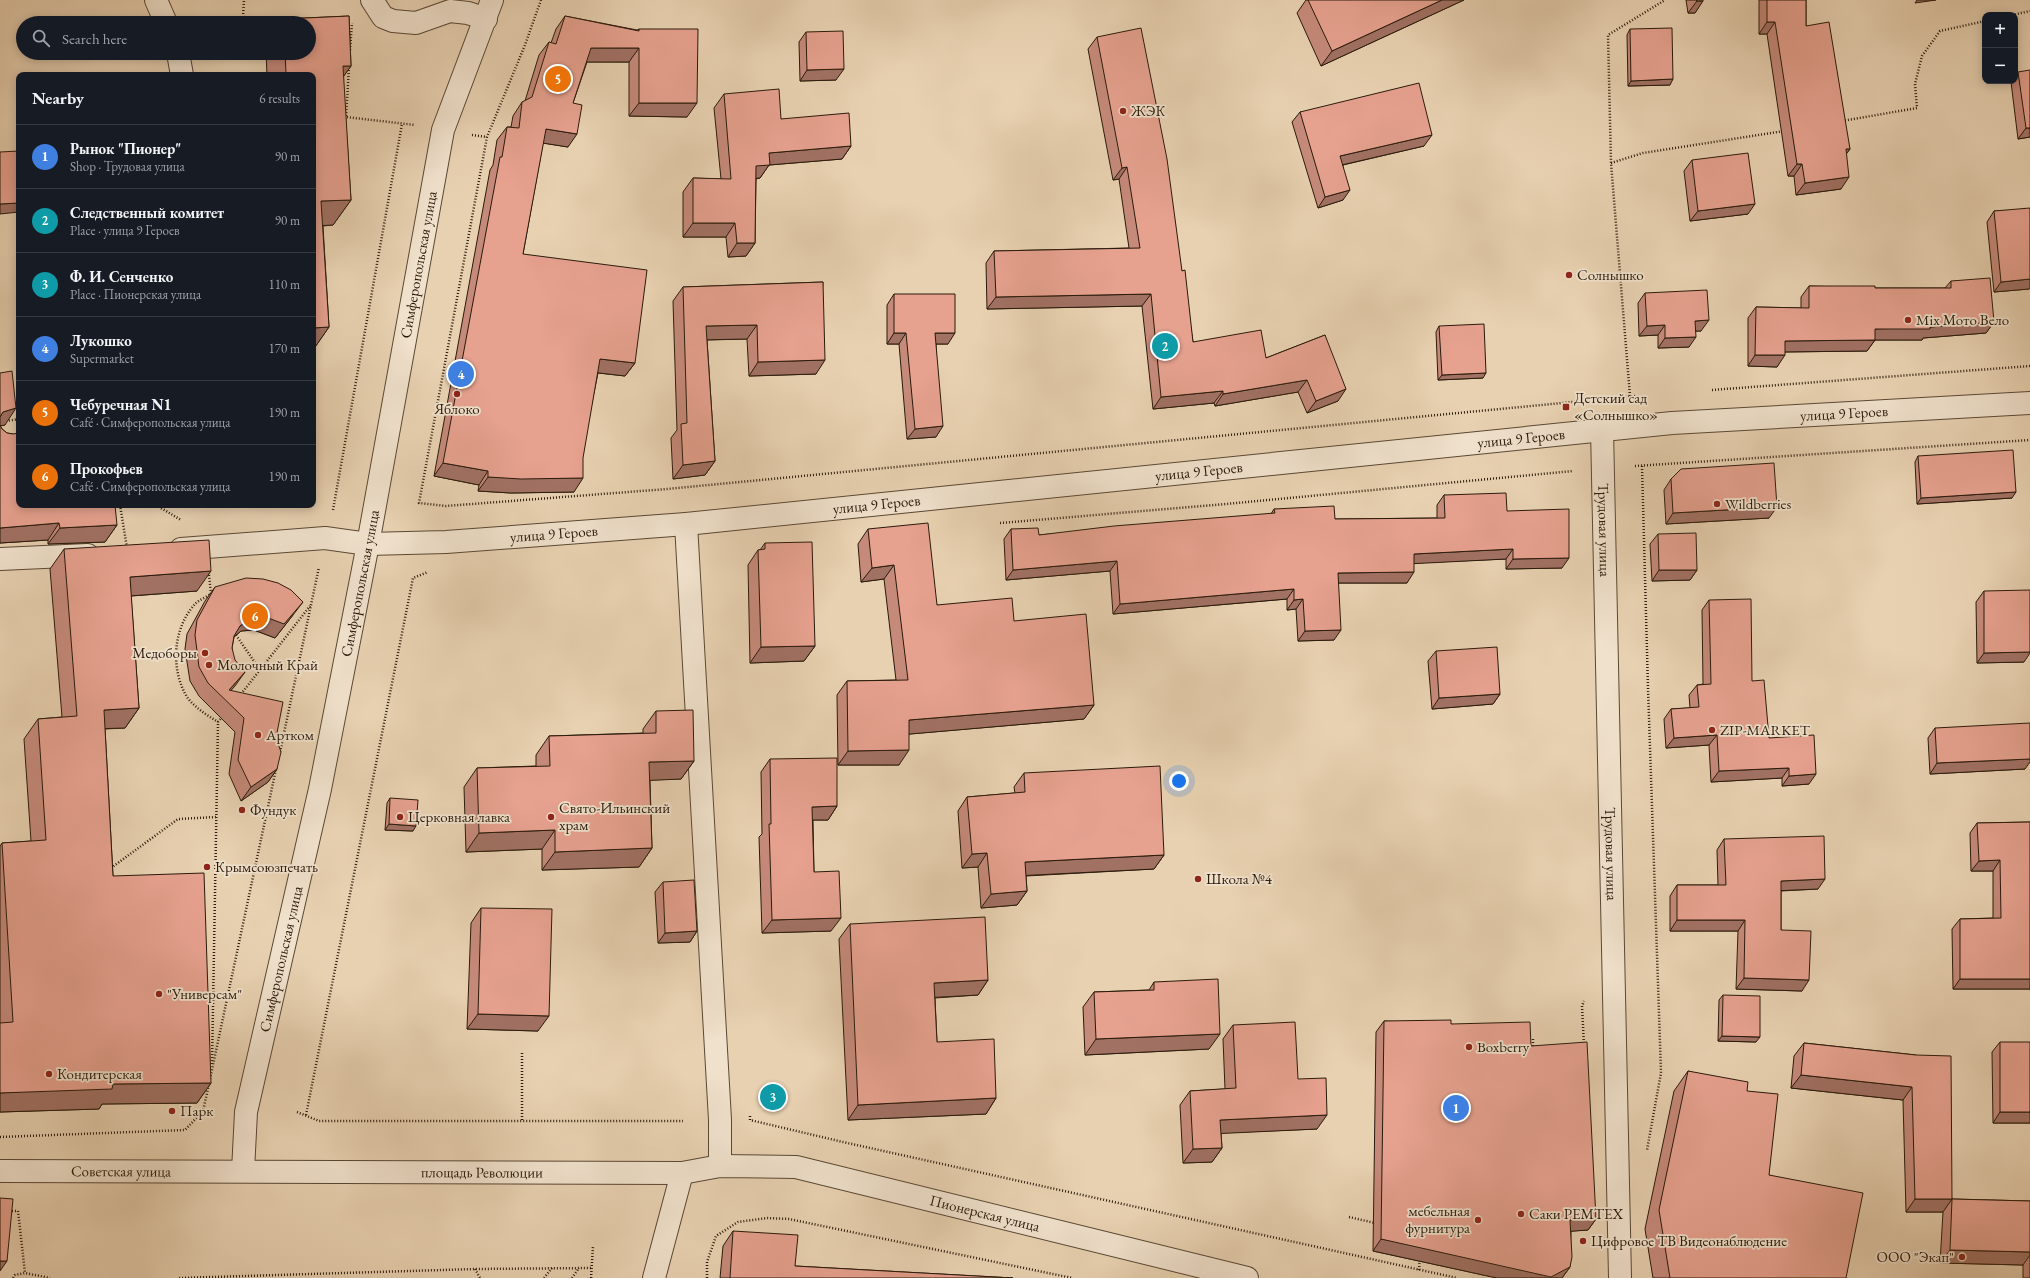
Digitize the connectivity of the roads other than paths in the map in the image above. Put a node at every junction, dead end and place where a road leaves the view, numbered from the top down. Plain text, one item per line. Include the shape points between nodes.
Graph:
1 (156, 0) edge
2 (372, 0) edge
3 (489, 9) edge
4 (163, 16) edge
5 (179, 60) edge
6 (181, 72) edge
7 (2030, 403) edge
8 (1602, 429) junction
9 (686, 524) junction
10 (368, 544) junction
11 (158, 550) edge
12 (127, 553) edge
13 (0, 559) edge
14 (720, 1166) junction
15 (0, 1171) edge
16 (243, 1171) junction
17 (682, 1173) junction
18 (654, 1278) edge
19 (1247, 1278) edge
20 (1620, 1278) edge

1 - 4 street
2 - 3 street via 383,17 416,23 450,11 468,13
3 - 10 street, Симферопольская улица via 443,130
5 - 6 street
7 - 8 street, улица 9 Героев
8 - 9 street, улица 9 Героев
8 - 20 street, Трудовая улица
9 - 10 street, улица 9 Героев via 446,542
9 - 14 street via 720,1120
10 - 11 street, улица 9 Героев via 325,538
10 - 16 street, Симферопольская улица via 320,789 246,1112
12 - 13 street
14 - 17 street, площадь Революции
14 - 19 street, Пионерская улица via 796,1167
15 - 16 street, Советская улица
16 - 17 street, площадь Революции
17 - 18 street

